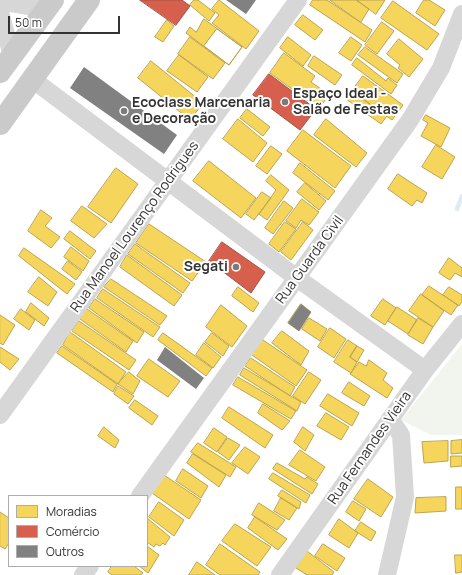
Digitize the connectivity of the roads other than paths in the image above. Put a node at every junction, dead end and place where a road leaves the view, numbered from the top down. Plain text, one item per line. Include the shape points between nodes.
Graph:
1 (90, 0) edge
2 (298, 0) edge
3 (0, 1) edge
4 (52, 2) edge
5 (0, 12) edge
6 (462, 14) edge
7 (6, 64) edge
8 (32, 79) junction
9 (0, 124) edge
10 (168, 180) junction
11 (297, 278) junction
12 (462, 324) edge
13 (425, 370) junction
14 (0, 415) edge
15 (390, 419) junction
16 (141, 495) edge
17 (89, 567) edge
18 (83, 575) edge
19 (280, 575) edge
20 (387, 575) edge

1 - 8 main road
2 - 10 street, Rua Manoel Lourenço Rodrigues
3 - 4 street via 33,7
4 - 7 main road
5 - 7 street
6 - 11 street, Rua Guarda Civil via 441,68 410,120
8 - 9 main road
8 - 10 street
10 - 11 street
10 - 14 street, Rua Manoel Lourenço Rodrigues
11 - 13 street
11 - 16 street, Rua Guarda Civil
12 - 13 street, Rua Fernandes Vieira
13 - 15 street, Rua Fernandes Vieira
15 - 19 street, Rua Fernandes Vieira
15 - 20 street via 401,435 405,497
17 - 18 street

